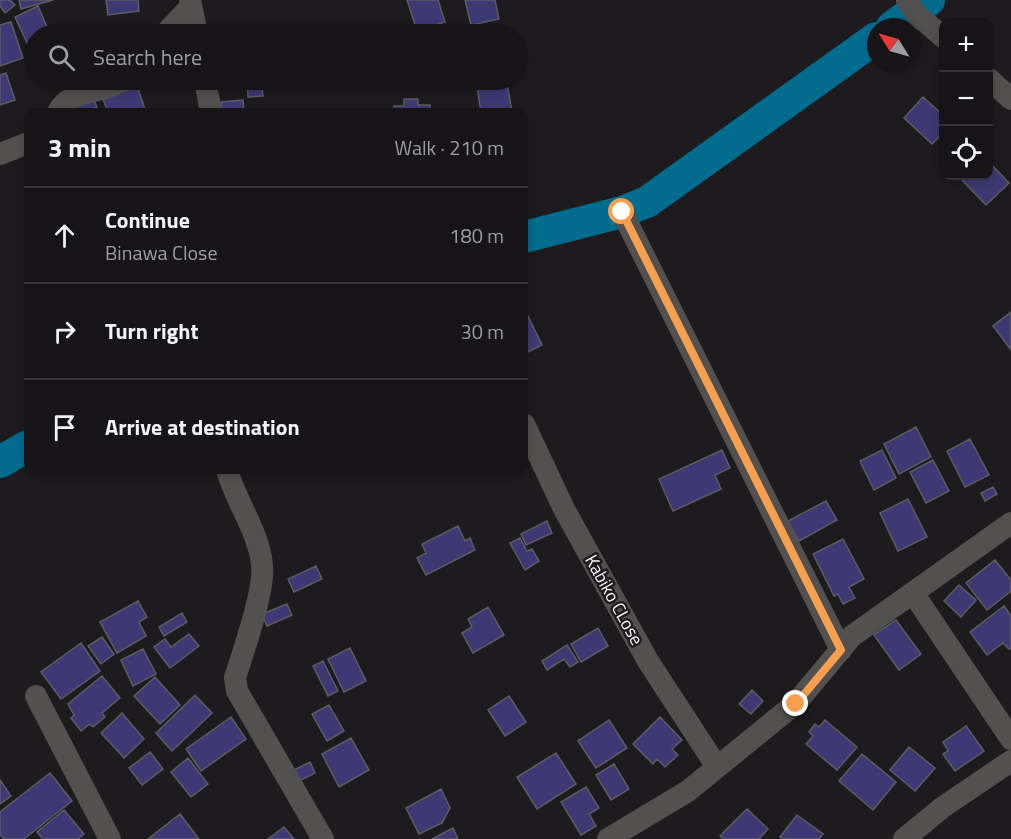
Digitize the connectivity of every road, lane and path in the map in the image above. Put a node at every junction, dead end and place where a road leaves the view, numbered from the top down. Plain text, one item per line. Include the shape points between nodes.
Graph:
1 (907, 0) edge
2 (191, 3) edge
3 (173, 24) edge
4 (194, 24) edge
5 (939, 34) edge
6 (993, 83) edge
7 (96, 90) edge
8 (207, 90) edge
9 (1011, 99) edge
10 (60, 108) edge
11 (210, 108) edge
12 (24, 144) edge
13 (0, 153) edge
14 (622, 212) dead end
15 (528, 432) edge
16 (229, 474) edge
17 (1011, 523) edge
18 (913, 593) junction
19 (841, 650) junction
20 (36, 696) dead end
21 (1011, 739) edge
22 (1011, 760) edge
23 (717, 767) junction
24 (110, 839) edge
25 (323, 839) edge
26 (608, 839) edge
27 (904, 839) edge

1 - 5 street via 916,14
2 - 3 street
2 - 4 street
6 - 9 street
7 - 10 street via 82,93
8 - 11 street
12 - 13 street
14 - 19 street
15 - 23 street, Kabiko CLose via 564,509 648,661
16 - 25 street via 262,564 262,581 235,678 237,691
17 - 18 street
18 - 19 street via 852,636
18 - 21 street
19 - 23 street via 796,704
20 - 24 street
22 - 27 street
23 - 26 street via 688,791

